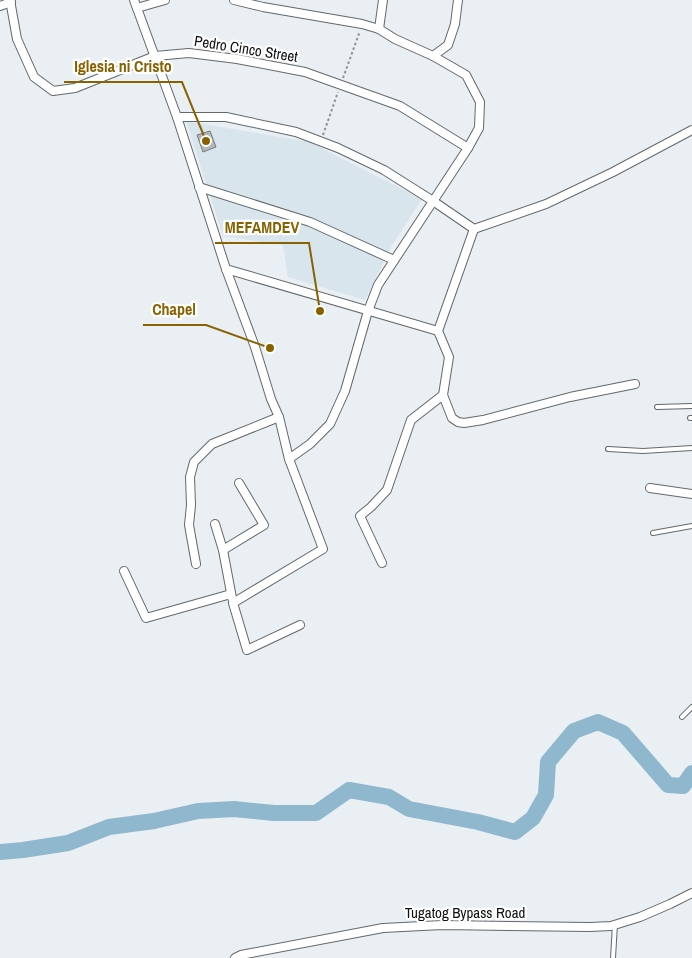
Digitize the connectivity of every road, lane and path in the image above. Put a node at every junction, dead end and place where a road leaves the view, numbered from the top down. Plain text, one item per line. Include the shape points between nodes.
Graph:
1 (165, 0) edge
2 (234, 0) edge
3 (383, 0) edge
4 (458, 0) edge
5 (11, 1) edge
6 (136, 4) edge
7 (0, 6) edge
8 (378, 29) junction
9 (155, 56) junction
10 (433, 56) junction
11 (178, 117) junction
12 (692, 130) edge
13 (468, 148) junction
14 (199, 187) junction
15 (433, 201) junction
16 (474, 229) junction
17 (394, 260) junction
18 (226, 269) junction
19 (368, 311) junction
20 (438, 331) junction
21 (635, 384) dead end
22 (443, 395) junction
23 (692, 406) edge
24 (657, 407) dead end
25 (279, 417) junction
26 (692, 448) edge
27 (608, 449) dead end
28 (289, 459) junction
29 (239, 483) dead end
30 (650, 488) dead end
31 (692, 494) edge
32 (215, 524) dead end
33 (692, 526) edge
34 (653, 533) dead end
35 (223, 550) junction
36 (382, 563) dead end
37 (196, 564) dead end
38 (124, 571) dead end
39 (231, 594) junction
40 (233, 603) junction
41 (300, 625) dead end
42 (692, 707) edge
43 (682, 717) dead end
44 (692, 893) edge
45 (615, 924) junction
46 (235, 958) edge
47 (613, 958) edge

1 - 6 street
2 - 8 street
3 - 8 street
4 - 10 street via 456,24 448,45
5 - 7 street
5 - 9 street, Pedro Cinco Street via 17,39 34,77 53,91 75,88
6 - 9 street
8 - 10 street
9 - 11 street
9 - 13 street, Pedro Cinco Street via 189,53 305,72 400,106
10 - 13 street via 466,75 480,102 479,128
11 - 14 street
11 - 15 street via 226,117 296,132 384,170
12 - 16 street via 546,204
13 - 15 street
14 - 17 street via 310,222
14 - 18 street
15 - 16 street
15 - 17 street
16 - 20 street
17 - 19 street via 378,285
18 - 19 street
18 - 25 street
19 - 20 street
19 - 28 street via 345,391 330,424
20 - 22 street via 449,357
21 - 22 street via 464,424 452,418
22 - 36 street via 411,420 387,490 360,516
23 - 24 lane
25 - 28 street
25 - 37 street via 212,444 194,462 190,478 189,525
26 - 27 lane
28 - 40 street via 323,549
29 - 35 street via 264,525
30 - 31 street
32 - 35 street
33 - 34 lane
35 - 39 street
38 - 39 street via 146,618
39 - 40 street
40 - 41 street via 247,650
42 - 43 lane
44 - 45 street, Tugatog Bypass Road
45 - 46 street, Tugatog Bypass Road via 590,927 442,925 383,928
45 - 47 lane

